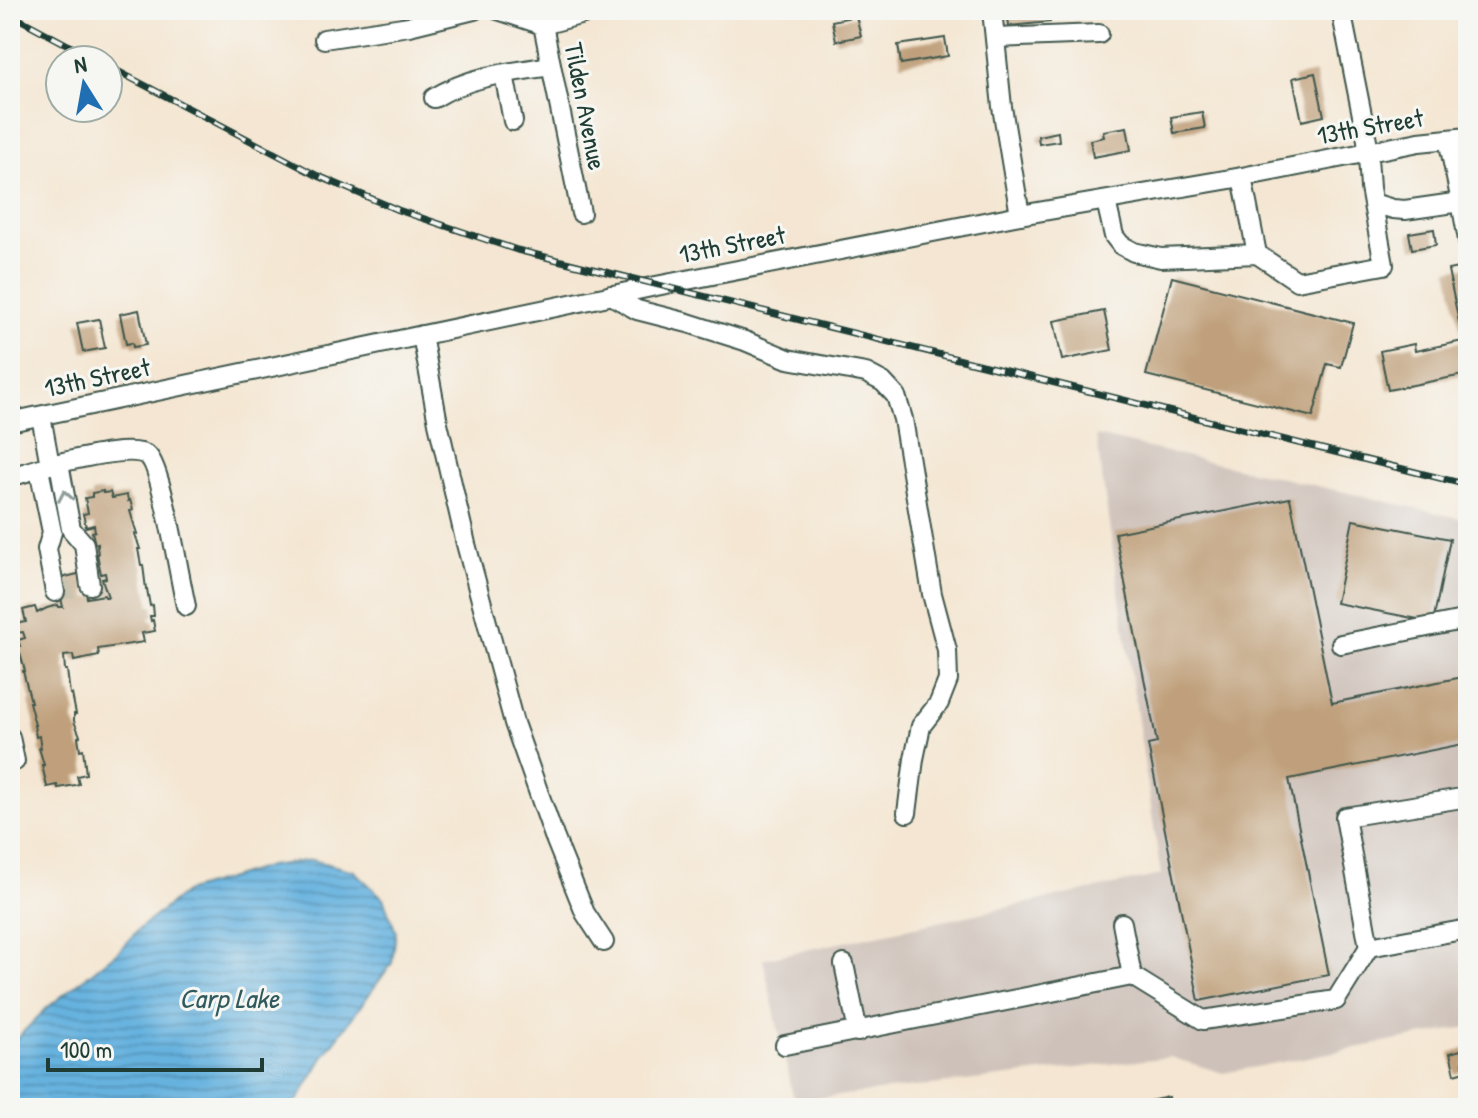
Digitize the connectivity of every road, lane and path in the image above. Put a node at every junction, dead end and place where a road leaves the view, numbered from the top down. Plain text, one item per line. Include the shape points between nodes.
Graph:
1 (474, 10) edge
2 (498, 10) edge
3 (598, 10) edge
4 (992, 10) edge
5 (1341, 10) edge
6 (542, 17) edge
7 (1099, 34) dead end
8 (996, 38) junction
9 (324, 39) dead end
10 (551, 66) junction
11 (504, 74) junction
12 (434, 98) dead end
13 (513, 121) dead end
14 (1468, 137) edge
15 (1448, 139) junction
16 (1369, 152) junction
17 (1242, 177) junction
18 (1462, 190) edge
19 (1106, 201) junction
20 (1373, 203) junction
21 (581, 213) dead end
22 (1020, 215) junction
23 (1468, 240) edge
24 (1257, 254) junction
25 (611, 295) junction
26 (422, 335) junction
27 (41, 416) junction
28 (10, 422) edge
29 (50, 466) junction
30 (10, 477) edge
31 (62, 530) junction
32 (90, 585) dead end
33 (55, 592) dead end
34 (186, 606) dead end
35 (1468, 619) edge
36 (1341, 644) dead end
37 (10, 737) edge
38 (15, 761) dead end
39 (1468, 797) edge
40 (907, 813) dead end
41 (1122, 923) dead end
42 (1468, 929) edge
43 (604, 942) dead end
44 (1369, 947) junction
45 (844, 964) dead end
46 (1132, 976) junction
47 (858, 1032) junction
48 (785, 1045) dead end

1 - 9 street
2 - 6 street
3 - 6 street
4 - 8 street
5 - 16 street
6 - 10 street, Tilden Avenue
7 - 8 street
8 - 22 street
10 - 11 street
10 - 21 street, Tilden Avenue
11 - 12 street via 472,80
11 - 13 street
14 - 15 street, 13th Street
15 - 16 street, 13th Street
15 - 18 street
16 - 17 street, 13th Street
16 - 20 street
17 - 19 street, 13th Street
17 - 24 street
18 - 20 street via 1405,210
18 - 23 street
19 - 22 street, 13th Street
19 - 24 street via 1114,236 1134,252 1161,258
20 - 24 street via 1384,265 1297,281
22 - 25 street, 13th Street
25 - 26 street, 13th Street
25 - 40 street via 637,310 788,359 866,373 896,396 947,650 948,680 921,726
26 - 27 street, 13th Street
26 - 43 street via 466,544 514,723 585,913
27 - 28 street, 13th Street
27 - 29 street
29 - 30 street
29 - 31 street
29 - 34 street via 124,451 149,456 162,492
31 - 32 street via 84,544
31 - 33 street via 47,549
35 - 36 street
37 - 38 street
39 - 44 street via 1345,817
41 - 46 street
42 - 44 street
44 - 46 street via 1336,1000 1203,1020
45 - 47 street
46 - 47 street
47 - 48 street

